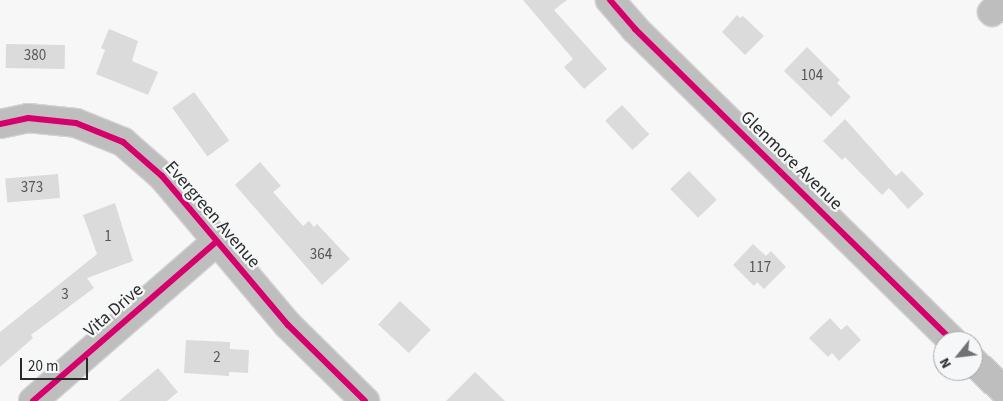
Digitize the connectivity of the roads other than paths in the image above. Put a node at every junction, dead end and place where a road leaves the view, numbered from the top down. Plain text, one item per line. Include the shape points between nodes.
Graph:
1 (610, 0) edge
2 (0, 124) edge
3 (215, 243) junction
4 (943, 331) edge
5 (983, 371) edge
6 (1003, 390) edge
7 (33, 401) edge
8 (365, 401) edge

1 - 4 street, Glenmore Avenue via 635,29
2 - 3 street, Evergreen Avenue via 28,118 76,123 123,142 162,176
3 - 7 street, Vita Drive
3 - 8 street, Evergreen Avenue via 288,325
5 - 6 street

